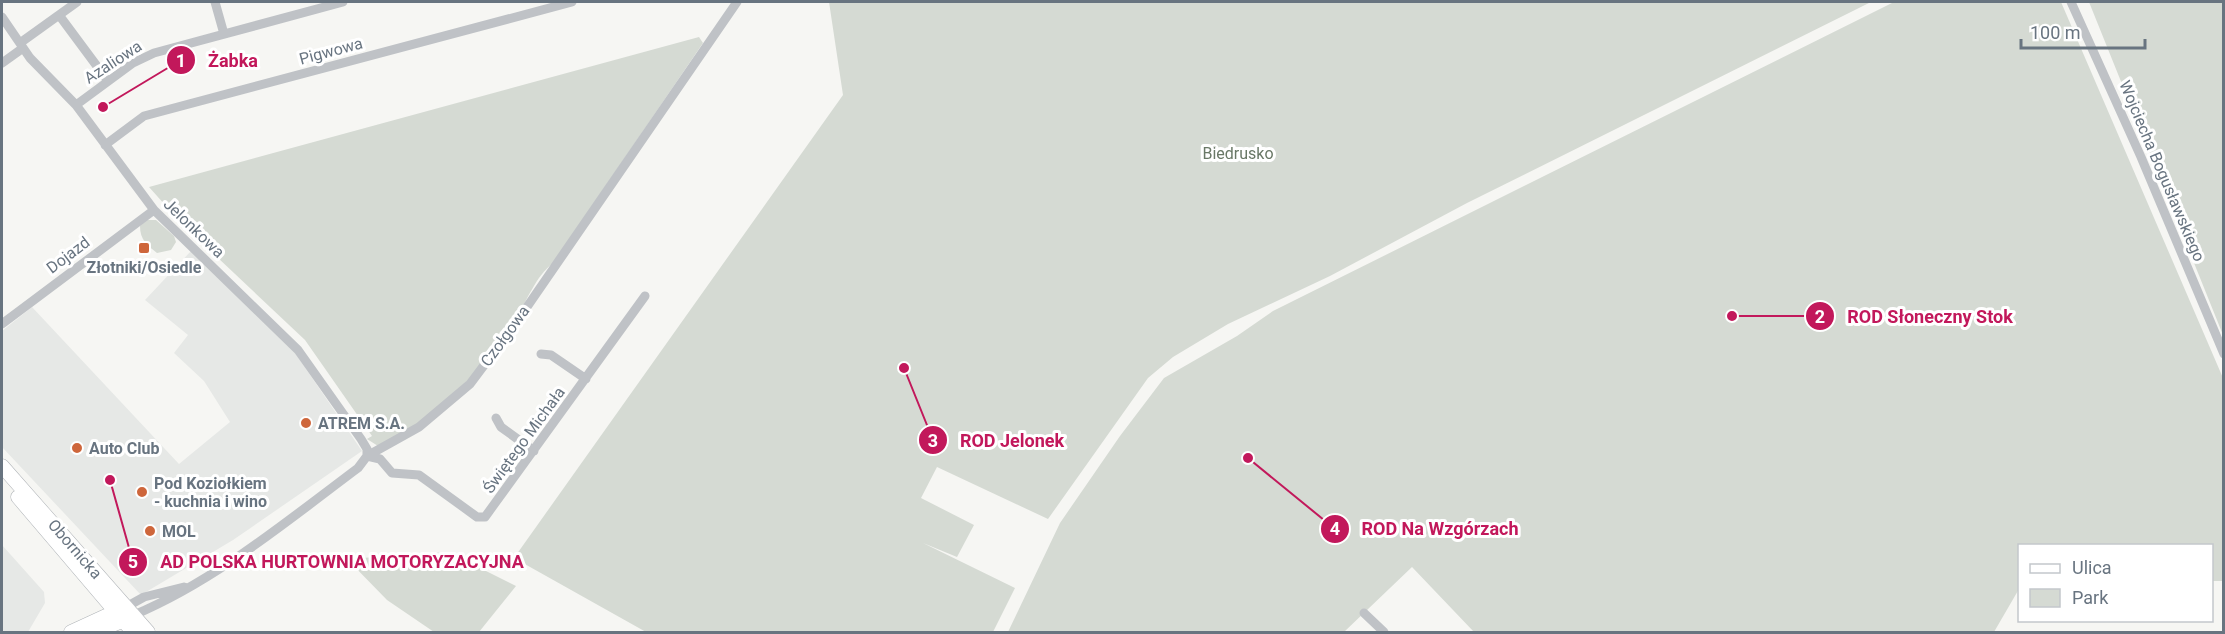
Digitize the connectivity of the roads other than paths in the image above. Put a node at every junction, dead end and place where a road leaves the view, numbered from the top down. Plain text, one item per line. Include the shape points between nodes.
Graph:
1 (77, 2) edge
2 (215, 2) edge
3 (339, 2) edge
4 (572, 2) edge
5 (737, 2) edge
6 (2071, 2) edge
7 (59, 15) junction
8 (2, 17) edge
9 (224, 34) junction
10 (21, 46) junction
11 (2, 63) edge
12 (108, 81) junction
13 (76, 105) junction
14 (105, 145) junction
15 (154, 210) junction
16 (645, 296) dead end
17 (2, 324) edge
18 (542, 354) dead end
19 (2223, 354) edge
20 (586, 379) junction
21 (496, 418) dead end
22 (534, 452) junction
23 (368, 456) junction
24 (2, 466) edge
25 (2, 477) edge
26 (189, 586) junction
27 (94, 588) junction
28 (152, 608) junction
29 (1364, 613) dead end
30 (127, 620) edge
31 (93, 627) edge
32 (71, 633) edge
33 (149, 633) edge
34 (1384, 633) edge

1 - 7 street
2 - 9 street
3 - 9 street, Azaliowa
4 - 14 street, Pigwowa via 144,116
5 - 23 street, Czołgowa via 470,384 419,427
6 - 19 street, Wojciecha Bogusławskiego via 2138,149
7 - 10 street
7 - 12 street
8 - 10 street, Jelonkowa
9 - 12 street, Azaliowa via 154,53
10 - 11 street
10 - 13 street, Jelonkowa
12 - 13 street, Azaliowa
13 - 14 street, Jelonkowa
14 - 15 street, Jelonkowa
15 - 17 street, Dojazd
15 - 23 street, Jelonkowa via 298,350 367,449
16 - 20 street, Świętego Michała
18 - 20 street via 551,355
20 - 22 street, Świętego Michała
21 - 22 street via 501,427
22 - 23 street, Świętego Michała via 489,514 480,518 419,476 392,472 380,459
23 - 26 street, Czołgowa via 358,468 253,545
24 - 30 main road, Obornicka
25 - 27 main road, Obornicka
26 - 28 street, Czołgowa
26 - 30 street, Czołgowa via 144,597
27 - 30 main road, Obornicka
27 - 31 main road via 98,609
28 - 30 street, Czołgowa
28 - 33 street via 147,617
29 - 34 street
30 - 31 main road
30 - 33 main road, Obornicka
31 - 32 main road

